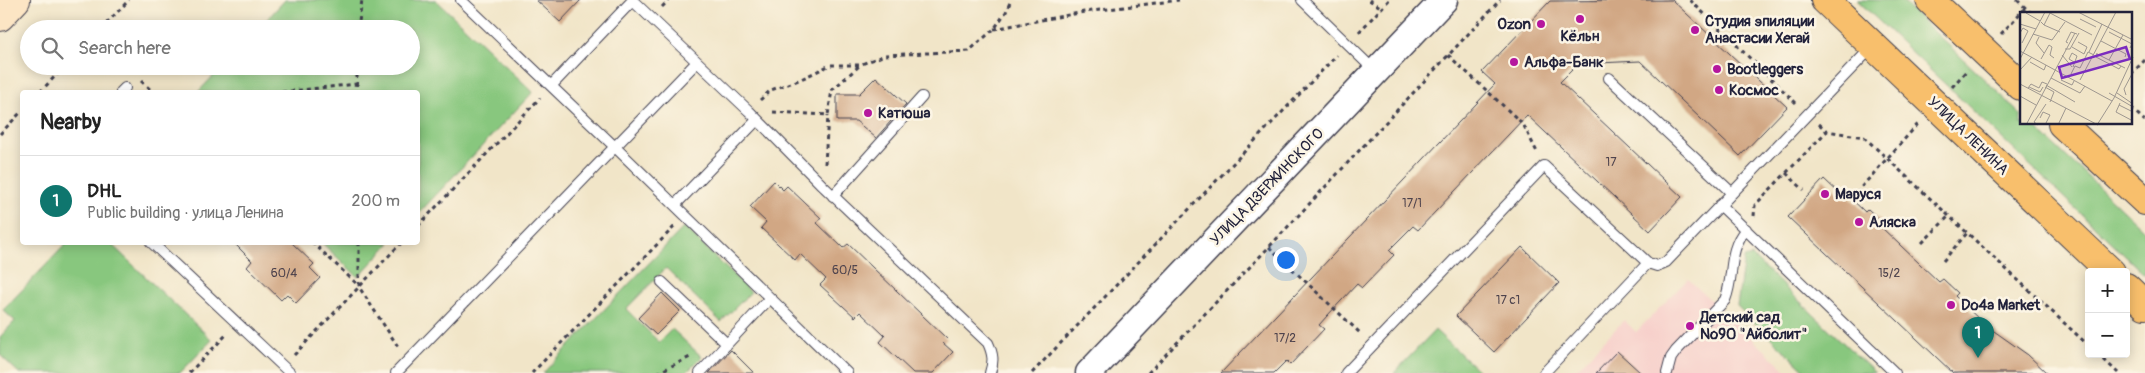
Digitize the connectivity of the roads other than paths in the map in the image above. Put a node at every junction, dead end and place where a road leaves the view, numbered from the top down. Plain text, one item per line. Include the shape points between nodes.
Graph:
1 (16, 0) edge
2 (460, 0) edge
3 (632, 0) edge
4 (1302, 0) edge
5 (1444, 0) edge
6 (1826, 0) edge
7 (1930, 0) edge
8 (0, 17) edge
9 (1874, 45) junction
10 (697, 62) junction
11 (1376, 72) junction
12 (1609, 78) dead end
13 (2020, 85) edge
14 (551, 86) junction
15 (922, 98) dead end
16 (757, 120) junction
17 (2063, 125) edge
18 (616, 147) junction
19 (1732, 193) junction
20 (833, 196) junction
21 (2145, 201) edge
22 (675, 205) junction
23 (1720, 205) junction
24 (1746, 229) junction
25 (154, 245) edge
26 (1648, 263) junction
27 (2107, 268) edge
28 (662, 282) dead end
29 (2130, 291) edge
30 (770, 298) junction
31 (2145, 305) edge
32 (727, 344) junction
33 (287, 370) edge
34 (396, 373) edge
35 (700, 373) edge
36 (847, 373) edge
37 (990, 373) edge
38 (1089, 373) edge
39 (1346, 373) edge
40 (1544, 373) edge
41 (1667, 373) edge
42 (1895, 373) edge

1 - 8 main road
2 - 14 lane
3 - 10 lane
3 - 14 lane
4 - 11 lane
5 - 11 street, УЛИЦА ДЗЕРЖИНСКОГО
6 - 9 main road, УЛИЦА ЛЕНИНА
7 - 13 main road
9 - 19 lane
9 - 27 main road, УЛИЦА ЛЕНИНА
10 - 16 lane
10 - 18 lane
11 - 38 street, УЛИЦА ДЗЕРЖИНСКОГО
12 - 19 lane
14 - 18 lane
15 - 20 lane
16 - 20 lane
16 - 22 lane
17 - 21 main road
18 - 22 lane
18 - 34 lane
19 - 23 lane
20 - 37 lane via 988,343 993,363
22 - 30 lane
23 - 24 lane
23 - 26 lane via 1666,262 1657,266
24 - 41 lane via 1734,247 1725,300 1676,351
24 - 42 lane
25 - 33 lane
26 - 39 lane via 1544,166
26 - 40 lane
28 - 32 lane
29 - 31 main road
30 - 32 lane
30 - 36 lane
32 - 35 lane

